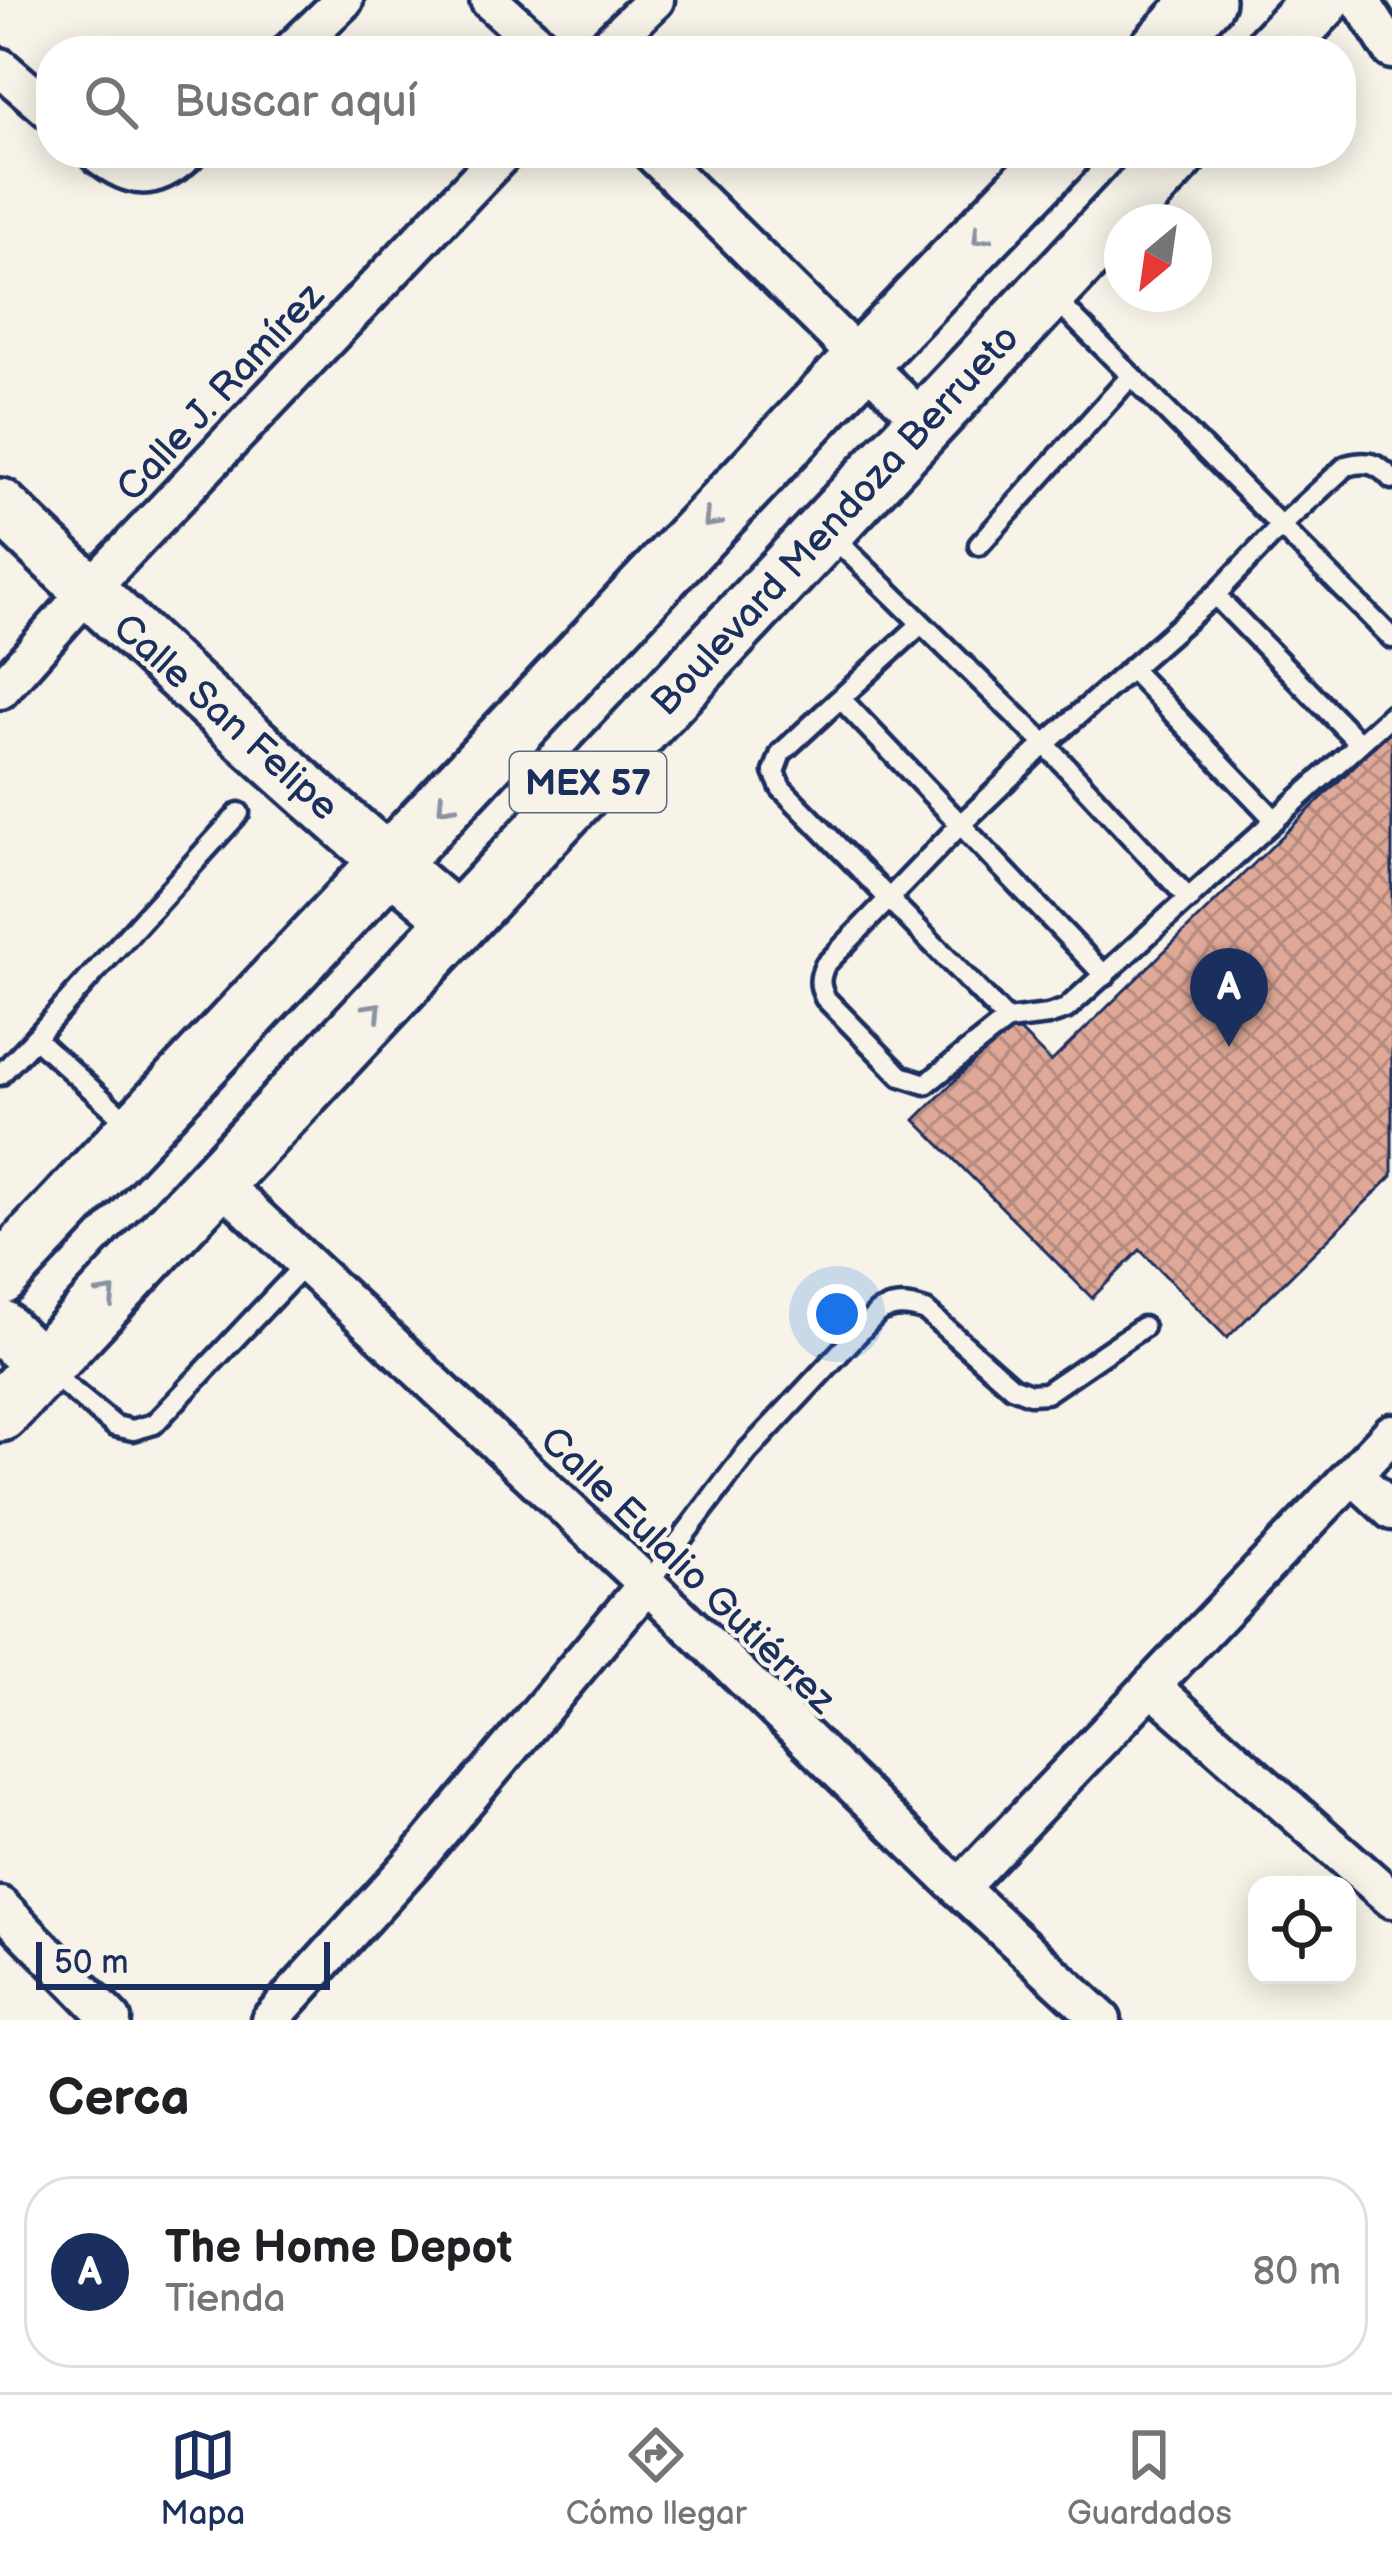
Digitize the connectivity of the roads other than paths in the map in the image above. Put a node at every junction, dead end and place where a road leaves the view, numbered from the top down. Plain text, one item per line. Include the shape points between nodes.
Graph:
1 (344, 0) edge
2 (489, 0) edge
3 (655, 0) edge
4 (1204, 0) edge
5 (1321, 0) edge
6 (1360, 0) edge
7 (307, 36) edge
8 (529, 36) edge
9 (618, 36) edge
10 (1171, 36) edge
11 (1287, 36) edge
12 (1392, 50) edge
13 (0, 67) edge
14 (36, 98) edge
15 (122, 168) edge
16 (166, 168) edge
17 (489, 168) edge
18 (667, 168) edge
19 (1046, 168) edge
20 (1164, 168) edge
21 (1048, 292) junction
22 (862, 358) junction
23 (1131, 376) junction
24 (925, 423) junction
25 (1392, 479) edge
26 (0, 505) edge
27 (1280, 527) junction
28 (825, 529) junction
29 (979, 545) dead end
30 (88, 590) junction
31 (1215, 595) junction
32 (921, 624) junction
33 (1392, 638) edge
34 (1131, 669) junction
35 (0, 690) edge
36 (841, 699) junction
37 (1392, 714) edge
38 (1359, 743) junction
39 (1046, 744) junction
40 (239, 813) dead end
41 (1275, 820) junction
42 (960, 825) junction
43 (390, 864) junction
44 (1189, 899) junction
45 (890, 900) junction
46 (458, 921) junction
47 (1105, 976) junction
48 (1007, 1020) junction
49 (35, 1038) junction
50 (0, 1075) edge
51 (138, 1131) junction
52 (216, 1179) junction
53 (306, 1264) junction
54 (0, 1276) edge
55 (0, 1326) edge
56 (1143, 1327) dead end
57 (41, 1366) junction
58 (0, 1412) edge
59 (1392, 1433) edge
60 (1353, 1475) junction
61 (1392, 1510) edge
62 (646, 1584) junction
63 (1151, 1686) junction
64 (959, 1888) junction
65 (1392, 1899) edge
66 (0, 1906) edge
67 (112, 2020) edge
68 (269, 2020) edge
69 (1102, 2020) edge

1 - 7 street
2 - 8 street
3 - 9 street
4 - 10 main road
5 - 11 main road
6 - 12 street
13 - 14 street
15 - 16 street via 133,175
17 - 30 street, Calle J. Ramírez
18 - 22 street
19 -> 22 main road, MEX 57
20 - 21 main road, Boulevard Mendoza Berrueto / MEX 57
21 - 23 lane
21 - 24 main road, Boulevard Mendoza Berrueto / MEX 57
22 - 24 street
22 -> 43 main road, MEX 57
23 - 27 lane
23 - 29 lane
24 - 28 main road, Boulevard Mendoza Berrueto / MEX 57
25 - 27 lane via 1376,464 1346,466
26 - 30 main road, Calle San Felipe
27 - 31 lane
27 - 33 lane
28 - 32 lane
28 - 46 main road, Boulevard Mendoza Berrueto / MEX 57
30 - 35 street, Calle J. Ramírez
30 - 43 main road, Calle San Felipe
31 - 34 lane
31 - 38 lane
32 - 36 lane
32 - 39 lane
34 - 39 lane
34 - 41 lane
36 - 42 lane
36 - 45 lane via 781,752 774,772
37 - 38 lane
38 - 41 lane
39 - 42 lane
39 - 44 lane
40 - 49 lane
41 - 44 lane
42 - 45 lane
42 - 47 lane
43 - 46 main road, Calle San Felipe
43 - 51 main road, MEX 57
44 - 47 lane
45 - 48 lane
45 - 48 lane via 825,965 825,998 902,1076 926,1084
52 -> 46 main road, Boulevard Mendoza Berrueto / MEX 57
47 - 48 lane via 1066,1009
49 - 50 lane
49 - 51 lane
51 - 54 main road, MEX 57
52 - 53 street, Calle Eulalio Gutiérrez
57 -> 52 main road, Boulevard Mendoza Berrueto / MEX 57
53 - 57 lane via 154,1424 116,1426
53 - 62 street, Calle Eulalio Gutiérrez
55 - 57 main road
56 - 62 lane via 1046,1394 1030,1394 926,1311 894,1305 878,1312 747,1452
57 - 58 main road, Boulevard Mendoza Berrueto / MEX 57
59 - 60 street
60 - 61 street
60 - 63 street
62 - 64 street, Calle Eulalio Gutiérrez
62 - 68 street via 419,1856
63 - 64 street
63 - 65 street
64 - 69 street, Calle Eulalio Gutiérrez
66 - 67 street

